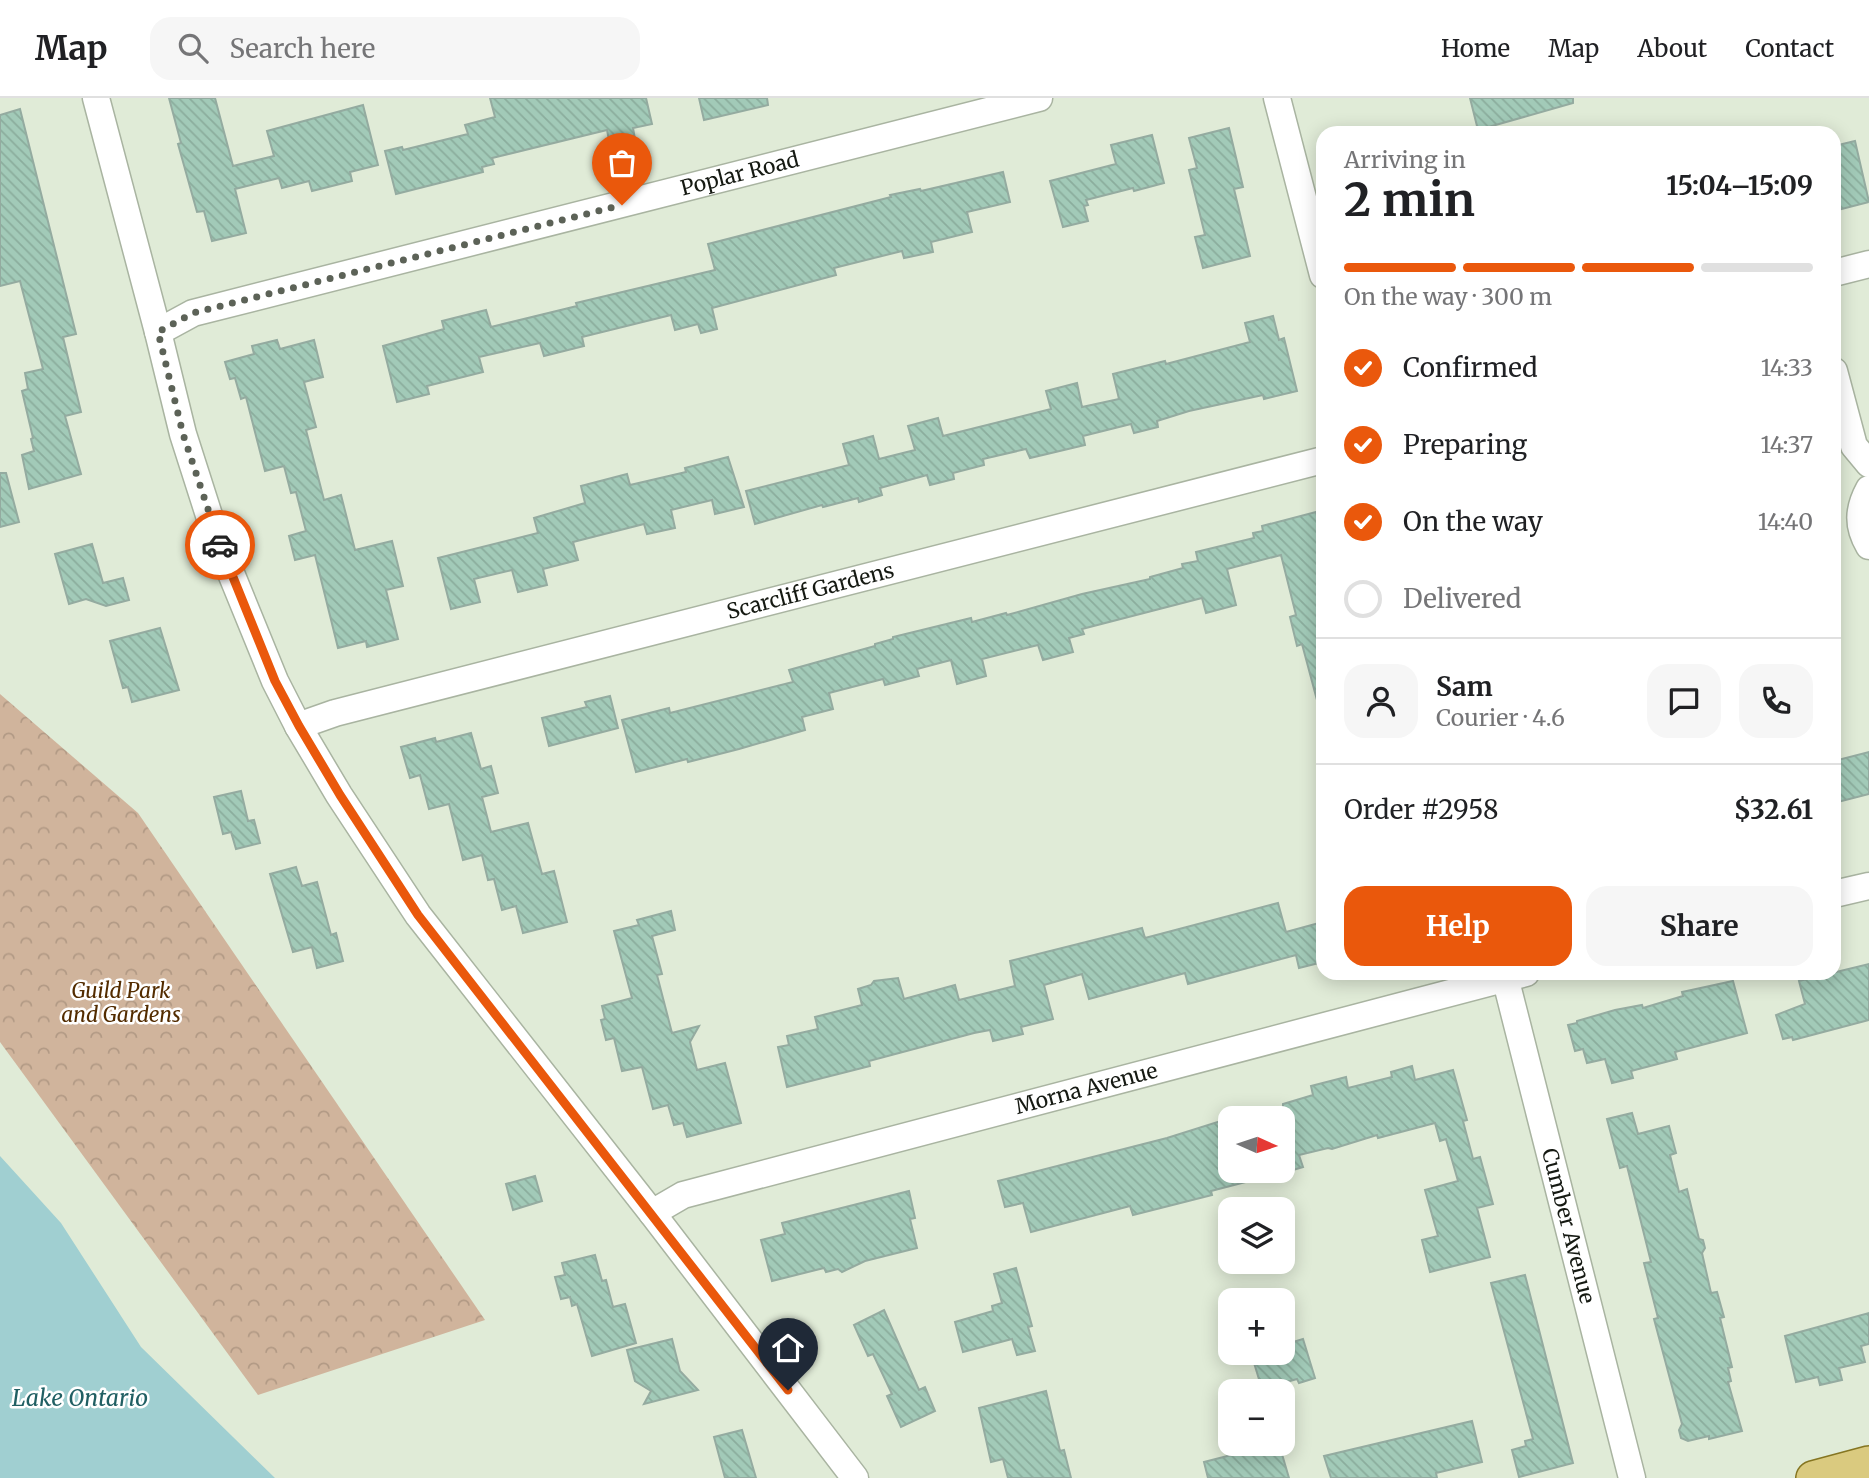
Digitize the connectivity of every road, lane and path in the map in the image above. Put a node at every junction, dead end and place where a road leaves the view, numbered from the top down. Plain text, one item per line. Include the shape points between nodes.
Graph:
1 (96, 98) edge
2 (1039, 98) edge
3 (1277, 98) edge
4 (1316, 248) edge
5 (1869, 264) edge
6 (1841, 271) edge
7 (158, 332) junction
8 (1841, 397) edge
9 (1316, 462) edge
10 (1869, 464) edge
11 (1869, 489) edge
12 (1869, 545) edge
13 (299, 726) junction
14 (1869, 886) edge
15 (1841, 892) edge
16 (1493, 980) edge
17 (1513, 980) edge
18 (652, 1213) junction
19 (1869, 1463) edge
20 (855, 1478) edge
21 (1632, 1478) edge
22 (1813, 1478) edge

1 - 7 street
2 - 7 street, Poplar Road via 193,313
3 - 4 street
5 - 6 street
7 - 13 street via 183,434 215,534 275,681
8 - 10 street via 1854,446
9 - 13 street, Scarcliff Gardens via 335,713
11 - 12 street via 1859,519
13 - 18 street via 418,915
14 - 15 street
16 - 18 street, Morna Avenue via 683,1195
17 - 21 street, Cumber Avenue
18 - 20 street
19 - 22 main road

